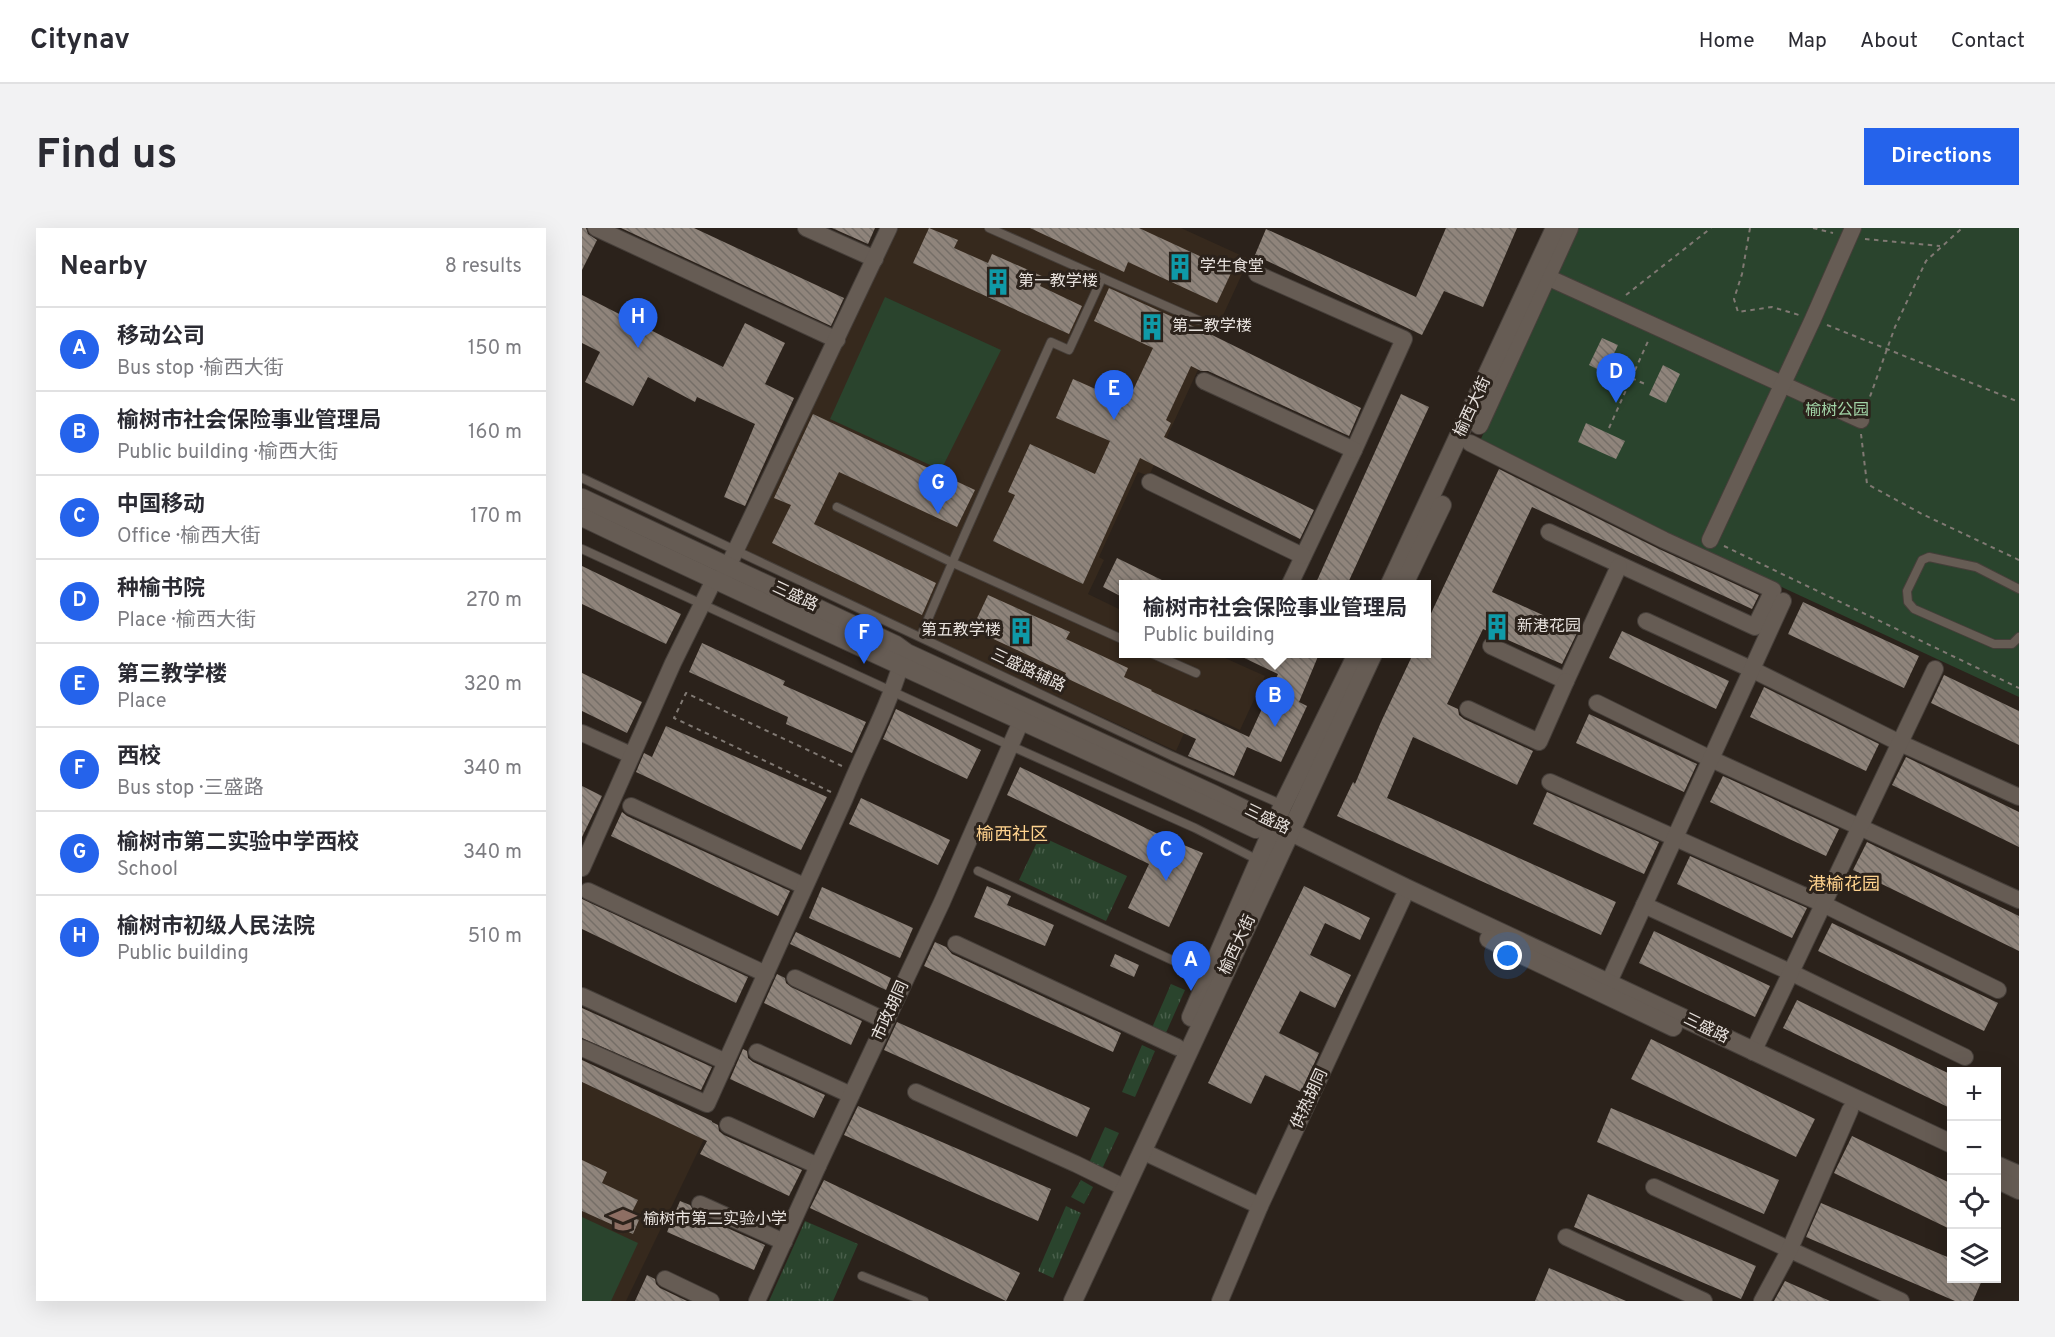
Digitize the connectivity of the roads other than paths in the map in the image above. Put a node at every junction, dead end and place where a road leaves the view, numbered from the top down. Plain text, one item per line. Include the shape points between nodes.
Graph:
1 (596, 228) edge
2 (806, 228) edge
3 (889, 228) edge
4 (988, 228) edge
5 (1555, 228) edge
6 (1569, 228) edge
7 (1851, 232) edge
8 (875, 259) junction
9 (1257, 274) dead end
10 (1548, 277) junction
11 (1102, 278) junction
12 (1198, 320) dead end
13 (837, 340) junction
14 (1204, 381) dead end
15 (1782, 384) junction
16 (1861, 420) road end
17 (1470, 443) junction
18 (1354, 450) junction
19 (582, 478) edge
20 (1150, 482) dead end
21 (582, 498) edge
22 (837, 507) dead end
23 (582, 517) edge
24 (1549, 532) dead end
25 (1710, 540) road end
26 (582, 549) edge
27 (1303, 556) junction
28 (732, 558) junction
29 (951, 562) junction
30 (1619, 566) junction
31 (1292, 580) edge
32 (1392, 580) edge
33 (1406, 580) edge
34 (717, 582) junction
35 (2019, 589) edge
36 (1783, 601) dead end
37 (702, 603) junction
38 (1646, 621) dead end
39 (921, 636) junction
40 (2019, 637) edge
41 (1119, 638) edge
42 (1491, 646) dead end
43 (1162, 658) edge
44 (1355, 658) edge
45 (1370, 658) edge
46 (901, 664) junction
47 (1935, 669) dead end
48 (1753, 670) junction
49 (1196, 673) dead end
50 (1566, 681) junction
51 (893, 692) junction
52 (1597, 704) dead end
53 (1468, 709) dead end
54 (1022, 719) junction
55 (582, 732) edge
56 (1900, 743) junction
57 (1011, 746) junction
58 (632, 755) junction
59 (1711, 759) junction
60 (1550, 782) dead end
61 (2019, 797) edge
62 (631, 806) dead end
63 (1292, 808) junction
64 (1859, 828) junction
65 (1280, 834) junction
66 (1675, 837) junction
67 (1267, 864) junction
68 (582, 868) edge
69 (978, 871) dead end
70 (804, 886) junction
71 (588, 891) dead end
72 (1403, 898) junction
73 (2019, 900) edge
74 (1823, 904) junction
75 (1644, 905) junction
76 (956, 944) dead end
77 (1790, 972) junction
78 (766, 974) junction
79 (795, 978) dead end
80 (1215, 980) junction
81 (1609, 982) junction
82 (1998, 990) dead end
83 (582, 996) edge
84 (886, 1021) junction
85 (1177, 1047) junction
86 (582, 1048) edge
87 (757, 1052) dead end
88 (1752, 1052) junction
89 (1965, 1057) dead end
90 (726, 1062) junction
91 (915, 1092) dead end
92 (851, 1095) junction
93 (1850, 1110) junction
94 (728, 1125) dead end
95 (1947, 1142) edge
96 (1142, 1151) junction
97 (1947, 1156) edge
98 (818, 1166) junction
99 (2001, 1167) edge
100 (2019, 1175) edge
101 (2001, 1181) edge
102 (1117, 1184) junction
103 (1654, 1187) dead end
104 (2019, 1190) edge
105 (700, 1204) dead end
106 (1260, 1206) junction
107 (1566, 1237) dead end
108 (784, 1242) junction
109 (1789, 1251) junction
110 (862, 1276) dead end
111 (665, 1279) dead end
112 (711, 1301) edge
113 (757, 1301) edge
114 (924, 1301) edge
115 (1064, 1301) edge
116 (1073, 1301) edge
117 (1220, 1301) edge
118 (1704, 1301) edge
119 (1762, 1301) edge
120 (1901, 1301) edge

1 - 13 street
2 - 8 street
3 - 8 street
4 - 11 lane
5 - 32 main road, 榆西大街
6 - 10 main road, 榆西大街
7 - 15 street
8 - 13 street
9 - 18 street via 1404,339
10 - 15 street
10 - 17 main road, 榆西大街
11 - 12 lane
11 - 29 lane via 1069,350 1051,342
13 - 28 street
14 - 18 street
15 - 16 street
15 - 25 street
17 - 30 street via 1773,590 1755,627
17 - 33 main road, 榆西大街
18 - 27 street
19 - 28 lane, 三盛路辅路
20 - 27 street
21 - 28 main road, 三盛路
22 - 29 lane
23 - 34 main road, 三盛路
24 - 30 street
26 - 37 lane
27 - 31 street
28 - 34 street
28 - 39 lane, 三盛路辅路
28 - 65 main road, 三盛路 via 907,653 1098,740
29 - 39 lane
29 - 41 lane
30 - 50 street
34 - 37 street
34 - 46 main road, 三盛路
35 - 40 lane via 1976,567 1929,557 1922,560 1907,591 1908,602 1914,609 1957,629 1994,644 2012,644
36 - 48 street
37 - 51 lane
37 - 58 street
38 - 48 street
39 - 63 lane, 三盛路辅路 via 1172,756
42 - 50 street
43 - 49 lane
44 - 63 main road, 榆西大街
45 - 63 main road, 榆西大街
46 - 51 street
46 - 54 main road, 三盛路
47 - 56 street
48 - 56 street
48 - 59 street
50 - 53 street via 1539,742
51 - 57 lane
51 - 70 street
52 - 59 street
54 - 57 street, 市政胡同
54 - 65 main road, 三盛路
55 - 58 street
56 - 61 street
56 - 64 street
57 - 67 lane
57 - 84 street, 市政胡同
58 - 68 street
59 - 64 street
59 - 66 street
60 - 66 street
62 - 70 street
63 - 65 main road, 榆西大街
64 - 73 street
64 - 74 street
65 - 67 main road, 榆西大街
65 - 72 main road, 三盛路
65 - 81 main road, 三盛路
66 - 74 street
66 - 75 street
67 - 80 main road, 榆西大街
69 - 80 lane
70 - 78 street
71 - 78 street
72 - 93 main road, 三盛路
72 - 106 street, 供热胡同
74 - 77 street
74 - 82 street
75 - 77 street
75 - 81 street
76 - 85 street
77 - 88 street
77 - 89 street
78 - 90 street
79 - 84 street
80 - 85 main road, 榆西大街
80 - 96 main road, 榆西大街
81 - 88 main road, 三盛路
83 - 90 street
84 - 92 street, 市政胡同
85 - 102 main road, 榆西大街
86 - 90 street via 707,1104
87 - 92 street
88 - 95 main road, 三盛路
91 - 102 street
92 - 98 street, 市政胡同
93 - 97 main road, 三盛路
93 - 109 street
94 - 98 street
96 - 106 street
96 - 116 main road, 榆西大街
98 - 108 street, 市政胡同
99 - 100 main road
101 - 104 main road
102 - 115 main road, 榆西大街
103 - 109 street
105 - 108 street
106 - 117 street, 供热胡同
107 - 118 street
108 - 113 street, 市政胡同
109 - 119 street
109 - 120 street
110 - 114 lane
111 - 112 street

